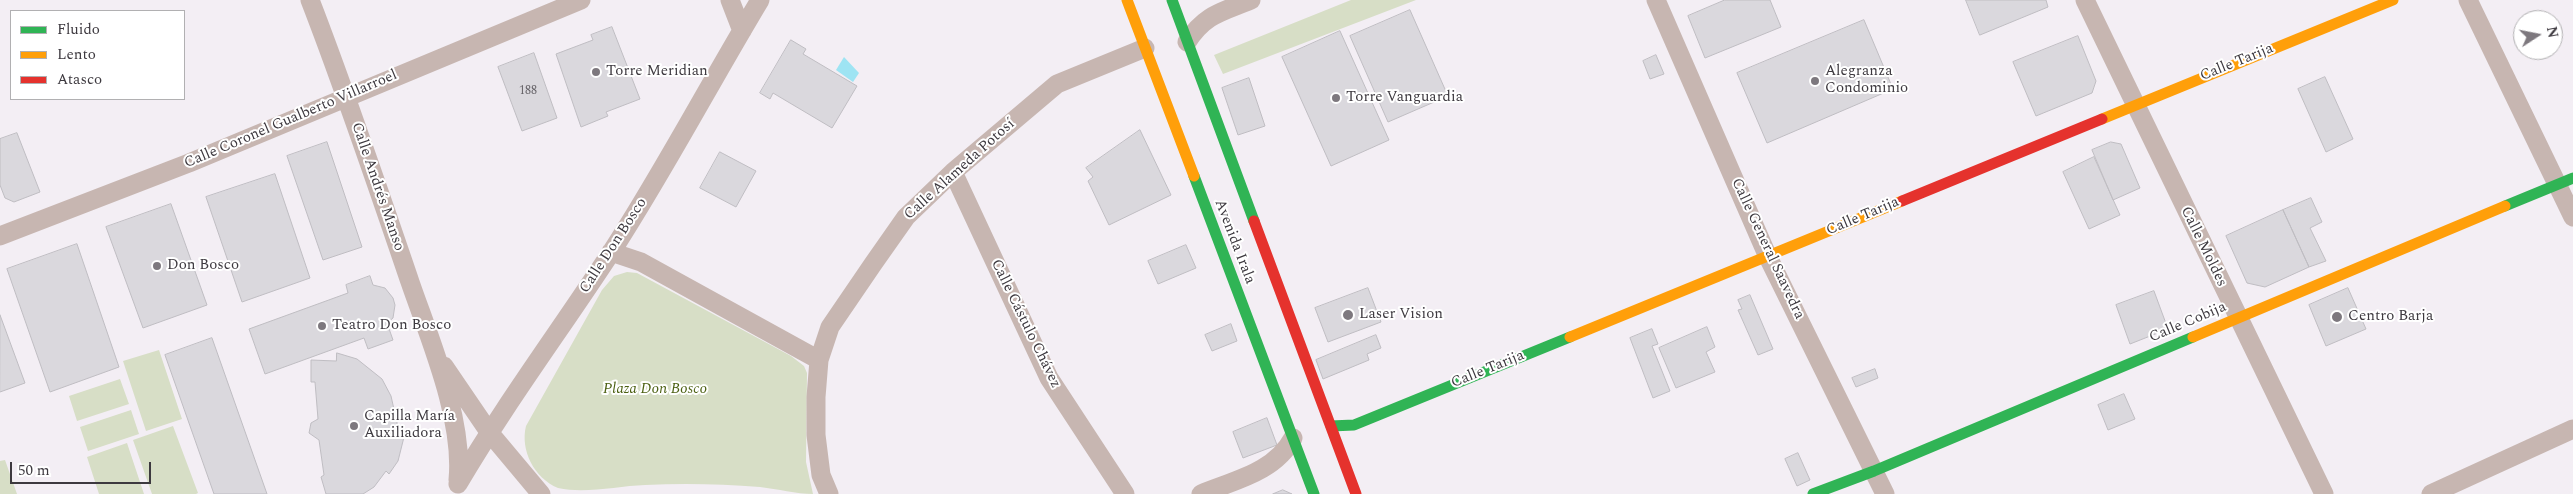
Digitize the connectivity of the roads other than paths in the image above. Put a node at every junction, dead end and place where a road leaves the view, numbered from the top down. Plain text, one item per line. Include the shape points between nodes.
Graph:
1 (310, 0) edge
2 (581, 0) edge
3 (730, 0) edge
4 (760, 0) edge
5 (1127, 0) edge
6 (1172, 0) edge
7 (1251, 0) edge
8 (1656, 0) edge
9 (2085, 0) edge
10 (2393, 0) edge
11 (2468, 0) edge
12 (742, 30) junction
13 (1187, 42) junction
14 (1145, 48) junction
15 (347, 97) junction
16 (2134, 105) junction
17 (953, 172) junction
18 (2565, 181) edge
19 (2573, 217) edge
20 (0, 236) edge
21 (611, 252) junction
22 (1768, 256) junction
23 (2238, 318) junction
24 (432, 346) junction
25 (820, 360) junction
26 (1331, 426) junction
27 (2573, 429) edge
28 (489, 432) junction
29 (1293, 438) junction
30 (1874, 471) junction
31 (455, 489) edge
32 (542, 494) edge
33 (829, 494) edge
34 (1124, 494) edge
35 (1201, 494) edge
36 (1314, 494) edge
37 (1356, 494) edge
38 (1814, 494) edge
39 (1885, 494) edge
40 (2324, 494) edge
41 (2431, 494) edge

1 - 15 street, Calle Andrés Manso
2 - 15 street, Calle Coronel Gualberto Villarroel
3 - 12 street
4 - 12 street, Calle Don Bosco
5 - 14 street, Avenida Irala
6 - 13 street, Avenida Irala
7 - 13 street via 1210,17 1197,26
8 - 22 street, Calle General Saavedra
9 - 16 street, Calle Moldes
10 - 16 street, Calle Tarija
11 - 18 street
12 - 21 street, Calle Don Bosco via 652,188
13 - 26 street, Avenida Irala
14 - 17 street, Calle Alameda Potosí via 1057,84
14 - 29 street, Avenida Irala
15 - 20 street, Calle Coronel Gualberto Villarroel via 189,163
15 - 24 street, Calle Andrés Manso
16 - 22 street, Calle Tarija
16 - 23 street, Calle Moldes
17 - 25 street, Calle Alameda Potosí via 901,225 830,327
17 - 34 street, Calle Cástulo Chávez via 1049,378
18 - 19 street
18 - 23 street, Calle Cobija
21 - 25 street via 641,262
21 - 28 street, Calle Don Bosco
22 - 26 street, Calle Tarija via 1354,425
22 - 30 street, Calle General Saavedra
23 - 30 street, Calle Cobija
23 - 40 street, Calle Moldes
24 - 28 street, Calle Andrés Manso
24 - 31 street, Calle Andrés Manso via 457,431 460,457
25 - 33 street, Calle Alameda Potosí via 816,435 821,475
26 - 37 street, Avenida Irala
27 - 41 street
28 - 31 street, Calle Don Bosco
28 - 32 street, Calle Andrés Manso
29 - 35 street via 1270,465
29 - 36 street, Avenida Irala
30 - 38 street, Calle Cobija
30 - 39 street, Calle General Saavedra

